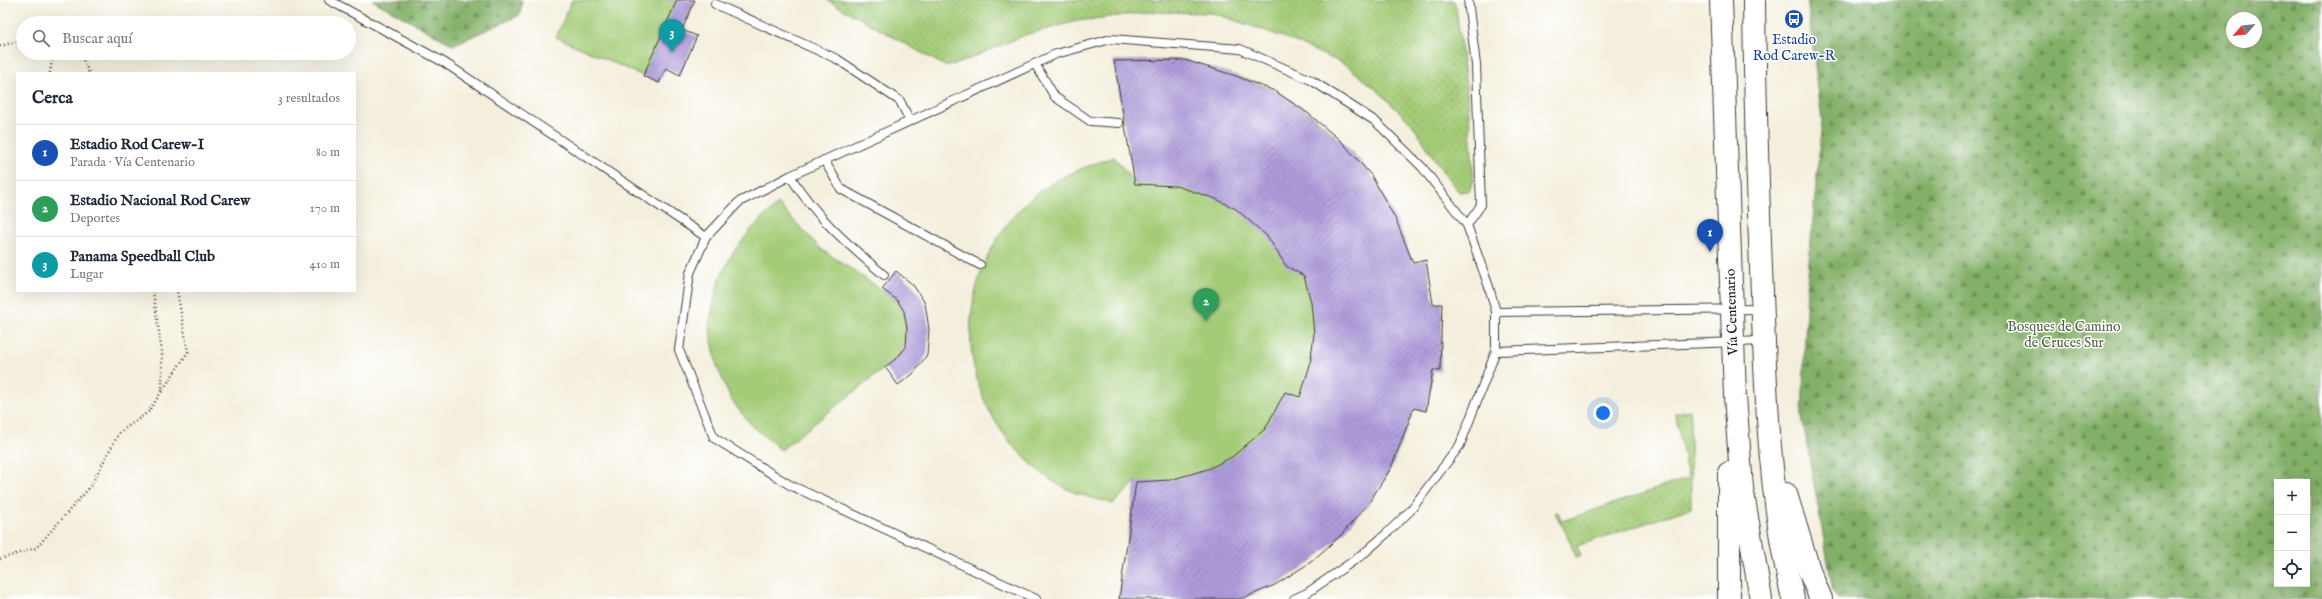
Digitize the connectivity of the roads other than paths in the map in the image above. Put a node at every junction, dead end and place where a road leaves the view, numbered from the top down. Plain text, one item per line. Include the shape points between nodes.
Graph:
1 (329, 0) edge
2 (1468, 0) edge
3 (1721, 0) edge
4 (1754, 0) edge
5 (715, 4) dead end
6 (1035, 64) junction
7 (910, 121) junction
8 (1119, 123) dead end
9 (824, 160) junction
10 (790, 176) junction
11 (1467, 225) junction
12 (706, 237) junction
13 (980, 265) dead end
14 (884, 275) dead end
15 (1762, 309) junction
16 (1732, 310) junction
17 (1496, 312) junction
18 (1764, 341) junction
19 (1733, 342) junction
20 (1496, 351) junction
21 (1735, 396) junction
22 (1766, 400) junction
23 (1036, 599) edge
24 (1294, 599) edge
25 (1729, 599) edge
26 (1761, 599) edge
27 (1793, 599) edge
28 (1821, 599) edge

1 - 12 lane via 445,63
2 - 11 lane via 1476,65 1481,206
3 - 16 highway, Vía Centenario
4 - 15 highway
5 - 7 lane via 837,59 900,101
6 - 7 lane
6 - 8 lane via 1055,97 1090,121
6 - 11 lane via 1056,54 1111,39 1240,49 1311,80 1375,121 1422,167
7 - 9 lane
9 - 10 lane
9 - 13 lane via 841,189
10 - 12 lane via 739,202
10 - 14 lane via 808,203 836,234
11 - 17 lane
12 - 23 lane via 690,273 679,350 714,438 790,485
15 - 16 lane
15 - 18 highway
16 - 17 lane
16 - 19 highway, Vía Centenario
17 - 20 lane
18 - 19 lane
18 - 22 highway
19 - 20 lane
19 - 21 highway, Vía Centenario
20 - 24 lane via 1460,445 1410,511 1362,555 1307,593
21 - 25 highway via 1729,474
21 - 26 highway, Vía Centenario via 1742,488
22 - 27 highway via 1773,483 1786,572
22 - 28 highway via 1783,484 1810,573

